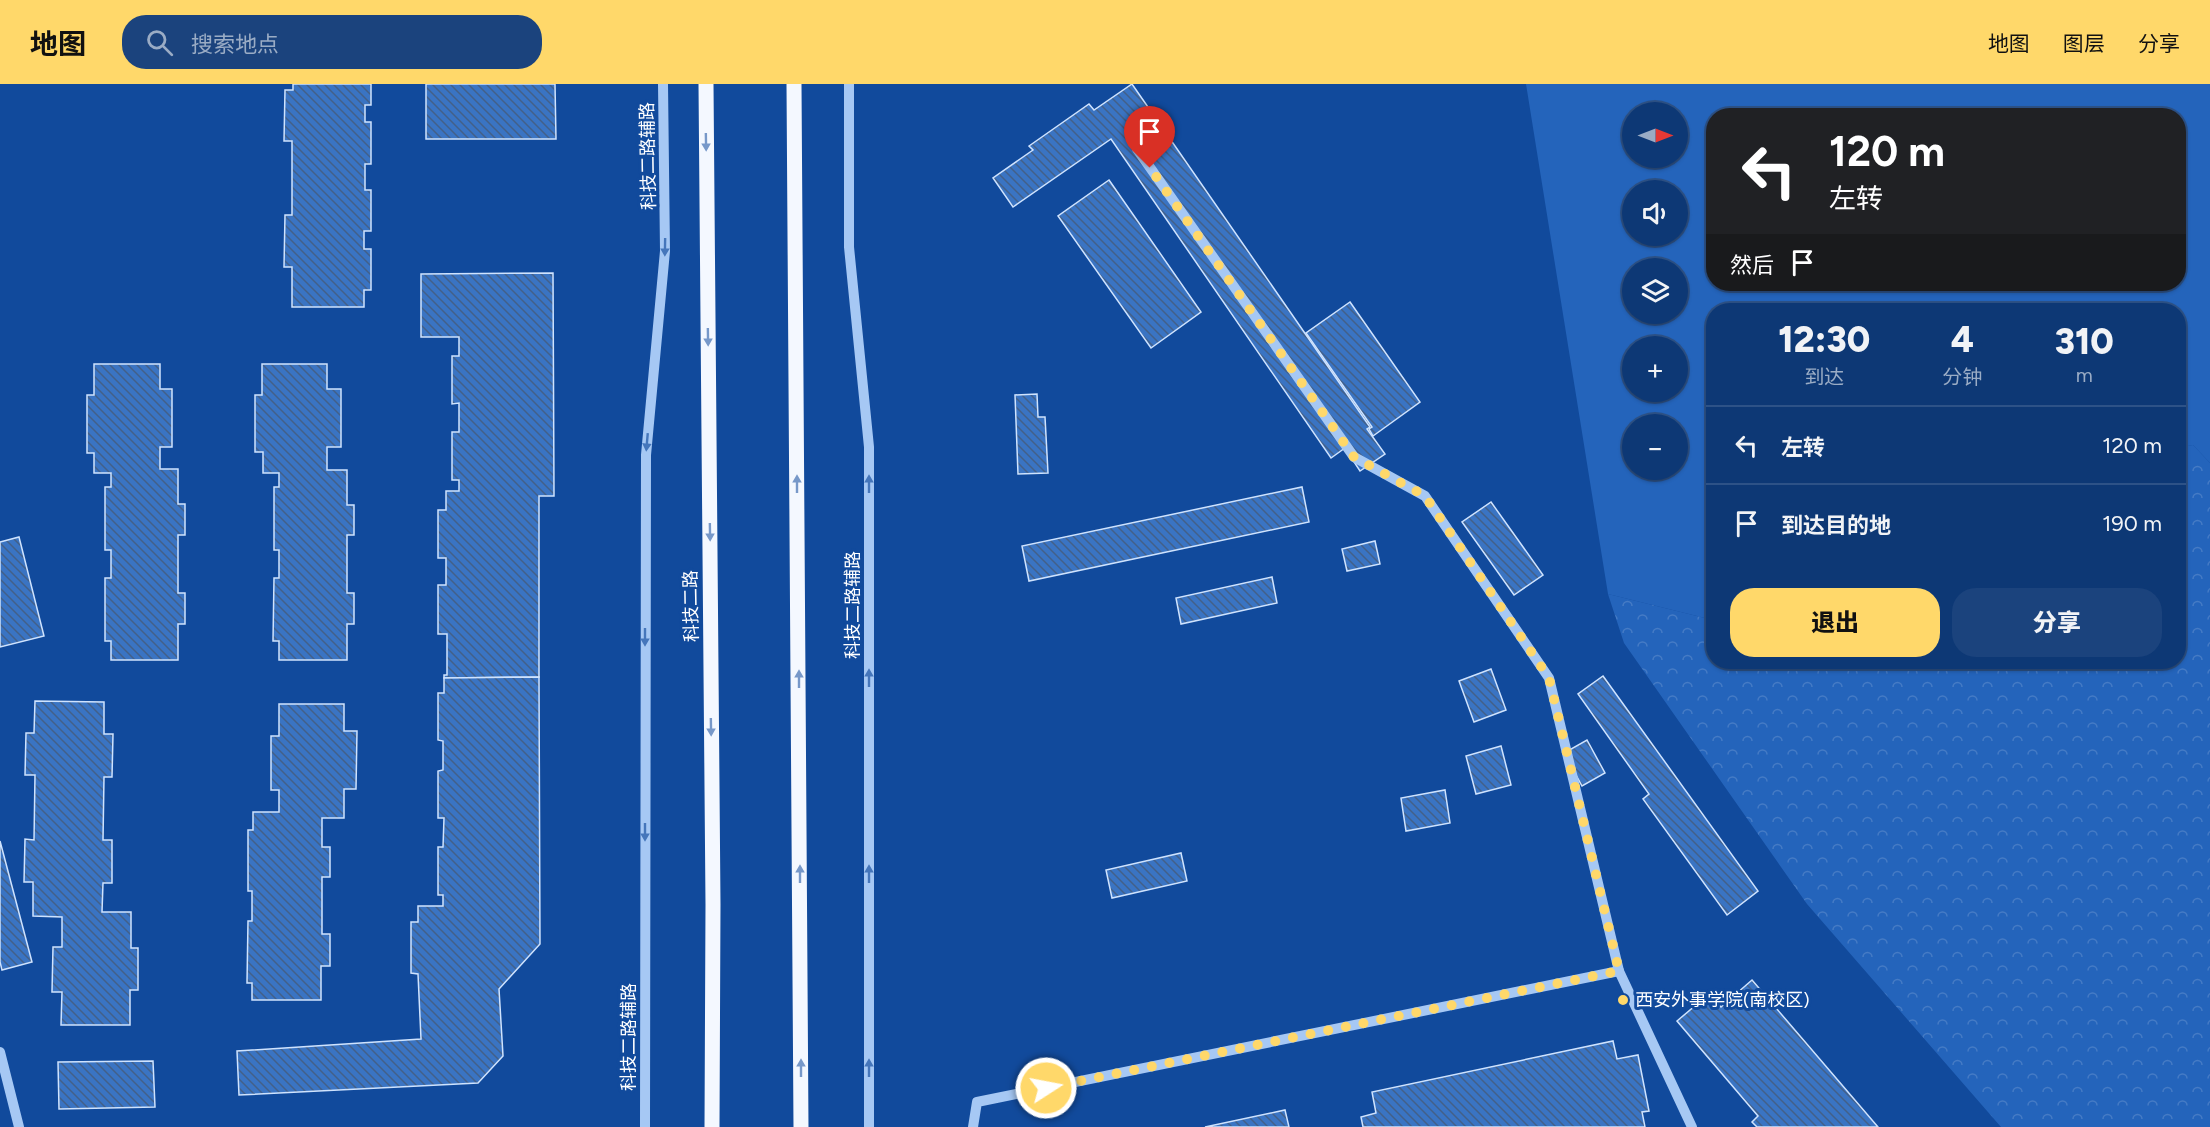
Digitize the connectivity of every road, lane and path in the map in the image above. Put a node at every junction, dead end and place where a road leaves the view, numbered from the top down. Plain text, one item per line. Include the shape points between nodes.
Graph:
1 (663, 84) edge
2 (706, 84) edge
3 (794, 84) edge
4 (849, 84) edge
5 (1137, 149) dead end
6 (1619, 971) junction
7 (0, 1052) edge
8 (19, 1127) edge
9 (645, 1127) edge
10 (712, 1127) edge
11 (801, 1127) edge
12 (869, 1127) edge
13 (973, 1127) edge
14 (1692, 1127) edge

1 -> 9 street, 科技二路辅路 via 665,251 646,455
2 -> 10 main road, 科技二路
11 -> 3 main road
12 -> 4 street, 科技二路辅路 via 869,447 849,247
5 - 6 street via 1354,457 1425,496 1549,678
6 - 13 street via 977,1102
6 - 14 street
7 - 8 street

